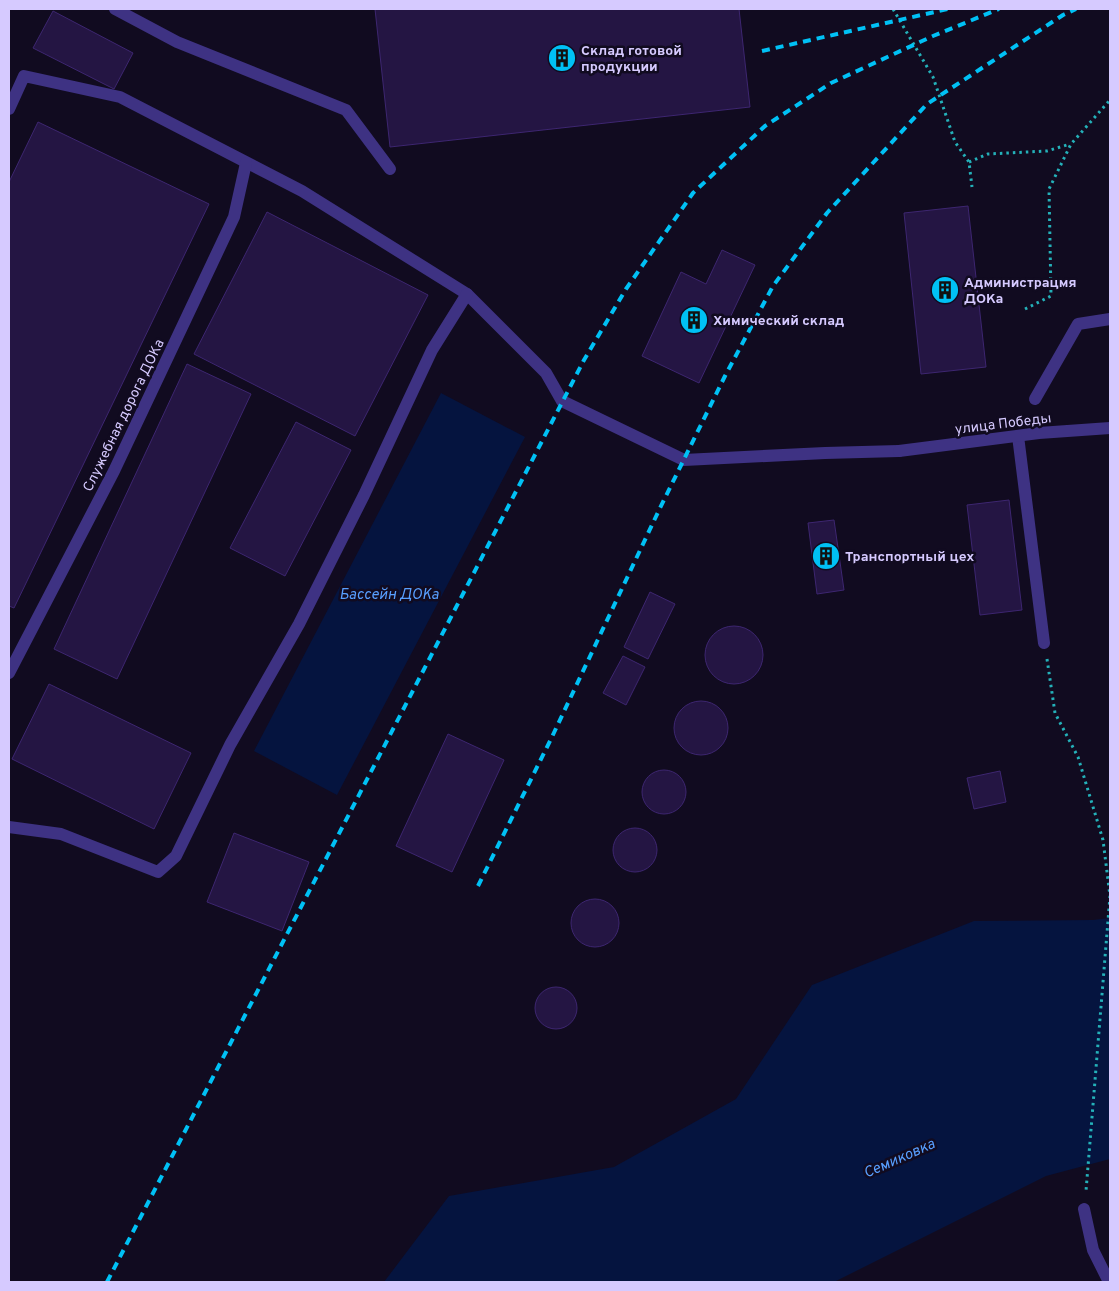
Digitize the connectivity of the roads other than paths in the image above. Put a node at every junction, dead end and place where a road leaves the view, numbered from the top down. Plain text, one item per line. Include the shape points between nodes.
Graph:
1 (115, 9) edge
2 (9, 110) edge
3 (246, 163) junction
4 (390, 169) dead end
5 (467, 294) junction
6 (1110, 319) edge
7 (1036, 399) dead end
8 (1110, 428) edge
9 (1018, 436) junction
10 (1044, 643) road end
11 (9, 673) edge
12 (9, 827) edge
13 (1084, 1209) road end
14 (1109, 1282) edge

1 - 4 street via 177,42 346,110
2 - 3 street, улица Победы via 24,76 72,86 120,97
3 - 5 street, улица Победы via 302,191
3 - 11 street, Служебная дорога ДОКа via 234,217 114,471
5 - 9 street, улица Победы via 546,373 562,401 684,460 899,451
5 - 12 street via 432,350 299,624 230,745 176,856 158,872 61,834
6 - 7 street via 1078,324
8 - 9 street, улица Победы
9 - 10 street
13 - 14 street via 1093,1250

